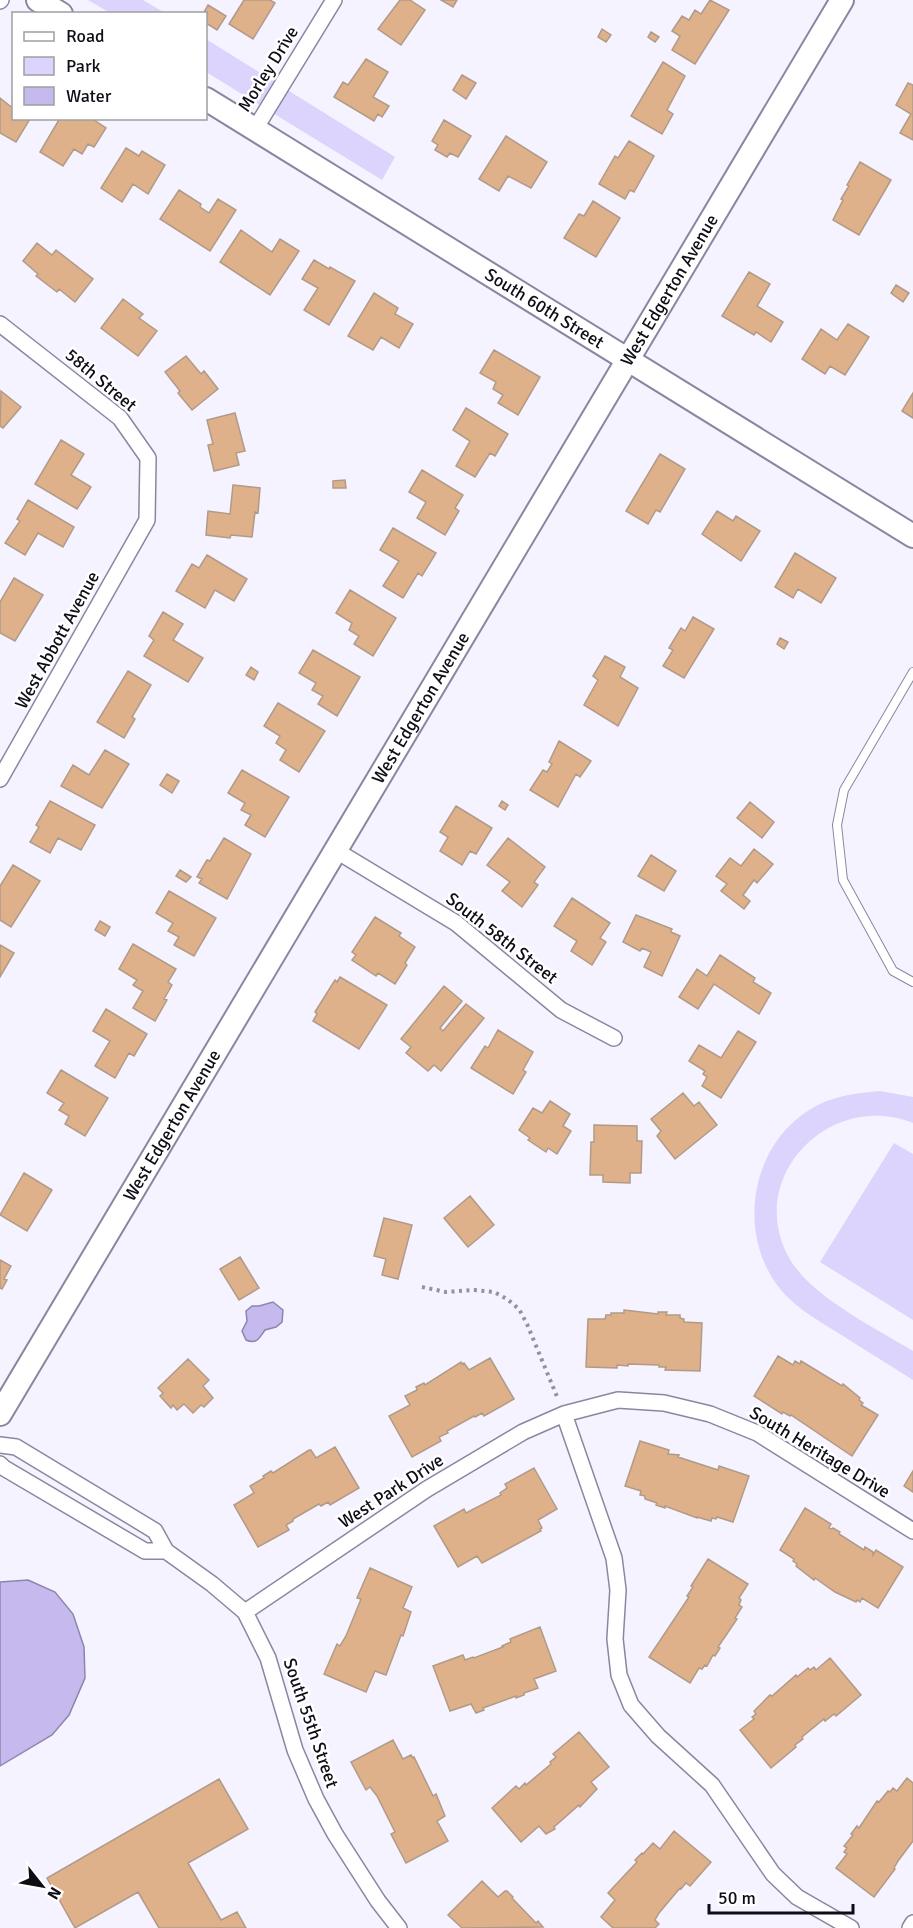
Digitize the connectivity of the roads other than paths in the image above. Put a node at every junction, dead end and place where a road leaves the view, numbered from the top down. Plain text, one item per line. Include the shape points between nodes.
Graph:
1 (38, 0) edge
2 (334, 0) edge
3 (842, 0) edge
4 (58, 12) edge
5 (207, 100) edge
6 (255, 129) junction
7 (0, 324) edge
8 (628, 361) junction
9 (147, 520) joint
10 (913, 536) edge
11 (913, 672) edge
12 (0, 778) edge
13 (335, 850) junction
14 (913, 982) edge
15 (614, 1038) dead end
16 (0, 1414) edge
17 (564, 1414) junction
18 (0, 1445) edge
19 (0, 1464) edge
20 (913, 1531) edge
21 (166, 1551) junction
22 (245, 1612) junction
23 (913, 1923) edge
24 (399, 1928) edge
25 (851, 1928) edge
26 (910, 1928) edge

1 - 4 street
2 - 6 street, Morley Drive
3 - 8 street, West Edgerton Avenue
5 - 6 street, South 60th Street
6 - 8 street, South 60th Street
7 - 9 street, 58th Street via 120,418 148,458
8 - 10 street, South 60th Street
8 - 13 street, West Edgerton Avenue
9 - 12 street, West Abbott Avenue
11 - 14 lane via 844,790 837,825 843,880 894,971
13 - 15 street, South 58th Street via 456,923 561,1010
13 - 16 street, West Edgerton Avenue
17 - 20 street, South Heritage Drive via 618,1400 664,1402 710,1414 757,1433
17 - 22 street, West Park Drive via 523,1432 427,1489
17 - 25 street via 614,1558 619,1676 632,1705 658,1736 712,1785 772,1874 797,1897
18 - 21 street, South 55th Street via 16,1447 155,1531
19 - 21 street, South 55th Street via 145,1551
21 - 22 street, South 55th Street
22 - 24 street, South 55th Street via 268,1658 295,1750 316,1799 378,1901
23 - 26 street

